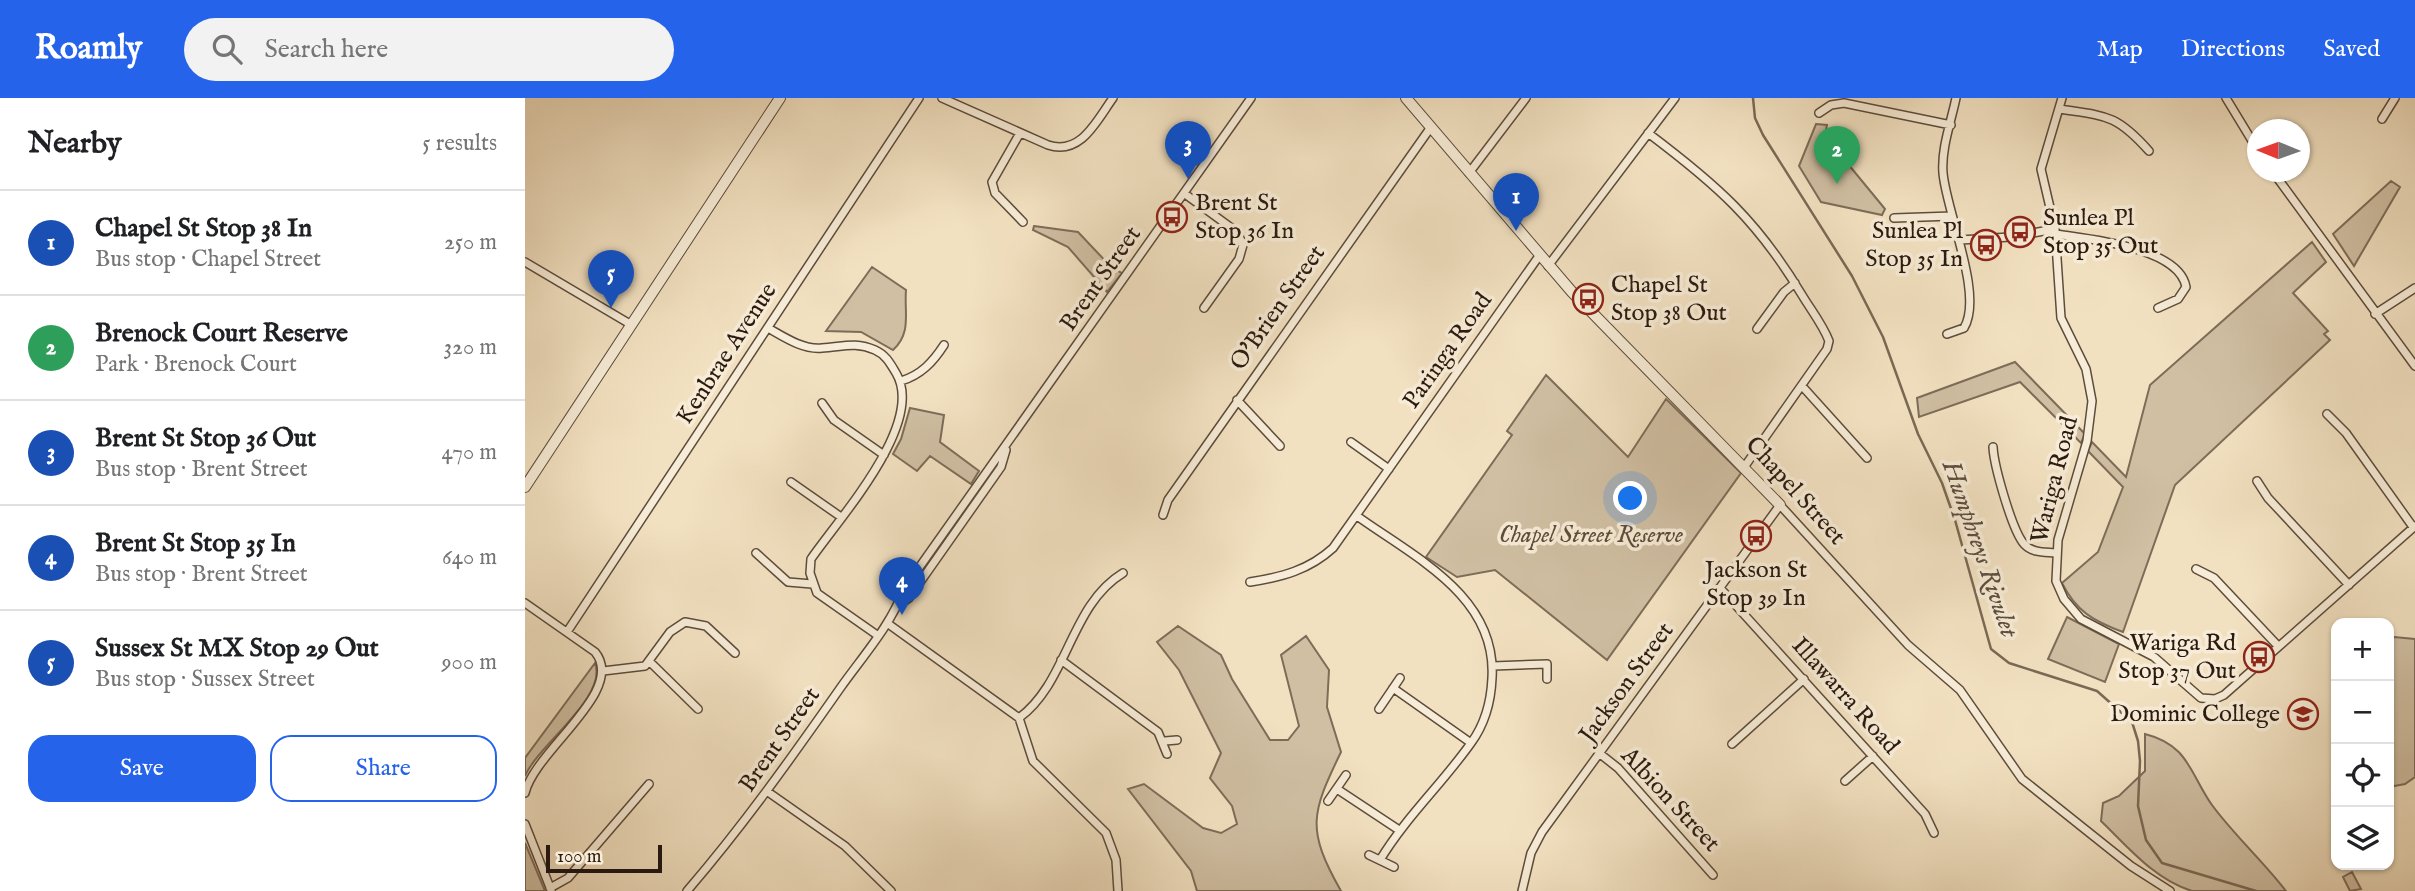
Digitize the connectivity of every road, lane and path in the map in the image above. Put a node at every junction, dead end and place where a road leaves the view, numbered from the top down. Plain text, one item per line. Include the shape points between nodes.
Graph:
1 (780, 98) edge
2 (919, 98) edge
3 (941, 98) edge
4 (1114, 98) edge
5 (1251, 98) edge
6 (1406, 98) edge
7 (1526, 98) edge
8 (1675, 98) edge
9 (1956, 98) edge
10 (2062, 98) edge
11 (2226, 98) edge
12 (2395, 98) edge
13 (2059, 109) junction
14 (1819, 113) dead end
15 (2382, 119) dead end
16 (1951, 125) junction
17 (1431, 127) junction
18 (1020, 133) junction
19 (1648, 133) junction
20 (2247, 133) edge
21 (2149, 150) dead end
22 (1469, 173) junction
23 (2280, 182) edge
24 (1185, 194) junction
25 (1952, 216) junction
26 (1894, 218) dead end
27 (1023, 222) dead end
28 (2055, 232) junction
29 (1960, 240) junction
30 (1539, 256) junction
31 (526, 265) edge
32 (1548, 266) junction
33 (1795, 283) junction
34 (2415, 288) edge
35 (1204, 308) dead end
36 (2158, 308) dead end
37 (2375, 314) junction
38 (631, 324) junction
39 (768, 328) junction
40 (1757, 329) dead end
41 (1947, 334) dead end
42 (944, 345) dead end
43 (2415, 366) edge
44 (901, 381) junction
45 (1802, 386) junction
46 (1237, 400) junction
47 (822, 403) dead end
48 (2327, 414) dead end
49 (1351, 442) dead end
50 (1280, 446) dead end
51 (1993, 447) dead end
52 (884, 455) junction
53 (1867, 458) dead end
54 (1745, 466) junction
55 (1389, 469) junction
56 (2257, 481) dead end
57 (790, 482) dead end
58 (525, 486) edge
59 (1780, 505) junction
60 (1163, 515) dead end
61 (1357, 516) junction
62 (841, 517) junction
63 (2414, 526) edge
64 (757, 553) dead end
65 (2055, 554) junction
66 (2196, 569) dead end
67 (1122, 573) dead end
68 (1250, 582) dead end
69 (812, 584) junction
70 (2349, 585) junction
71 (1721, 589) junction
72 (525, 603) edge
73 (887, 623) junction
74 (567, 632) junction
75 (877, 635) junction
76 (2279, 646) junction
77 (735, 653) dead end
78 (1061, 660) junction
79 (650, 662) junction
80 (1493, 666) junction
81 (603, 671) junction
82 (1400, 678) dead end
83 (1547, 679) dead end
84 (1804, 679) junction
85 (1393, 688) junction
86 (698, 709) dead end
87 (1379, 709) dead end
88 (1019, 718) junction
89 (1177, 740) dead end
90 (1164, 741) junction
91 (1471, 743) junction
92 (1732, 744) dead end
93 (1599, 753) junction
94 (1167, 754) dead end
95 (1873, 757) junction
96 (1346, 775) dead end
97 (1845, 781) dead end
98 (649, 785) dead end
99 (1337, 789) junction
100 (768, 792) junction
101 (525, 793) edge
102 (1328, 801) dead end
103 (525, 824) edge
104 (1399, 830) junction
105 (1934, 833) dead end
106 (1369, 855) dead end
107 (1380, 860) junction
108 (1394, 867) dead end
109 (1713, 874) dead end
110 (551, 889) edge
111 (2165, 890) edge
112 (687, 891) edge
113 (891, 891) edge
114 (1118, 891) edge
115 (1522, 891) edge

1 - 38 street
2 - 39 street, Kenbrae Avenue
3 - 18 street
4 - 18 street via 1075,144 1054,147
5 - 24 street, Brent Street
6 - 17 street, Chapel Street
7 - 22 street
8 - 19 street
9 - 16 street
10 - 13 street, Wariga Road
11 - 20 street
12 - 15 street
13 - 21 street via 2114,118
13 - 28 street, Wariga Road via 2041,162
14 - 16 street via 1844,103
16 - 25 street via 1943,165
17 - 22 street, Chapel Street
17 - 46 street, O'Brien Street
18 - 27 street via 992,182 995,193
19 - 32 street
19 - 33 street via 1729,197 1772,246
22 - 30 street, Chapel Street
23 - 37 street
24 - 35 street via 1237,232 1243,245 1239,259
24 - 73 street, Brent Street via 904,589
25 - 26 street
25 - 29 street
28 - 29 street
28 - 36 street via 2140,250 2169,264 2186,287 2178,299
28 - 65 street, Wariga Road via 2061,318 2086,369 2092,401 2087,441
29 - 41 street via 1968,316 1964,328
30 - 32 street, Chapel Street
30 - 55 street, Paringa Road
31 - 38 street
32 - 54 street, Chapel Street
33 - 40 street
33 - 45 street via 1829,344
34 - 37 street
37 - 43 street
38 - 58 street
39 - 44 street via 807,347 849,343 878,351
39 - 74 street, Kenbrae Avenue
42 - 44 street via 915,377
44 - 52 street via 901,420
45 - 53 street
45 - 54 street
46 - 50 street
46 - 60 street, O'Brien Street via 1168,500
47 - 52 street via 834,419
48 - 63 street
49 - 55 street
51 - 65 street via 1995,468 2020,537 2033,550
52 - 62 street
54 - 59 street, Chapel Street
55 - 61 street, Paringa Road
56 - 70 street
57 - 62 street
59 - 71 street, Jackson Street
59 - 111 street, Chapel Street via 1908,645 1960,690 2022,779
61 - 68 street, Paringa Road via 1333,548 1314,563 1286,575
61 - 80 street via 1462,594 1484,628
62 - 69 street via 811,559
63 - 70 street, Wariga Road
64 - 69 street via 788,582
65 - 76 street, Wariga Road via 2056,581 2075,614 2154,657 2201,698 2224,695
66 - 76 street via 2214,578
67 - 78 street via 1099,594
69 - 75 street via 817,593
70 - 76 street, Wariga Road
71 - 84 street, Illawarra Road
71 - 93 street, Jackson Street
72 - 74 street
73 - 75 street, Brent Street
73 - 88 street
74 - 81 street via 595,652
75 - 100 street, Brent Street
77 - 79 street via 706,626 685,622 670,632
78 - 88 street
78 - 90 street via 1140,716
79 - 81 street via 638,669
79 - 86 street
80 - 83 street via 1547,660
80 - 91 street via 1487,712
81 - 101 street via 594,698 541,760
82 - 85 street
84 - 92 street
84 - 95 street, Illawarra Road
85 - 87 street
85 - 91 street
88 - 114 street via 1033,761 1106,833 1116,860
89 - 90 street
90 - 94 street
91 - 104 street
93 - 109 street, Albion Street via 1618,768
93 - 115 street, Jackson Street via 1536,842
95 - 97 street
95 - 105 street, Illawarra Road via 1925,814
96 - 99 street
98 - 110 street via 568,878
99 - 102 street
99 - 104 street
100 - 112 street, Brent Street
100 - 113 street via 845,846
103 - 110 street
104 - 107 street
106 - 107 street
107 - 108 street

